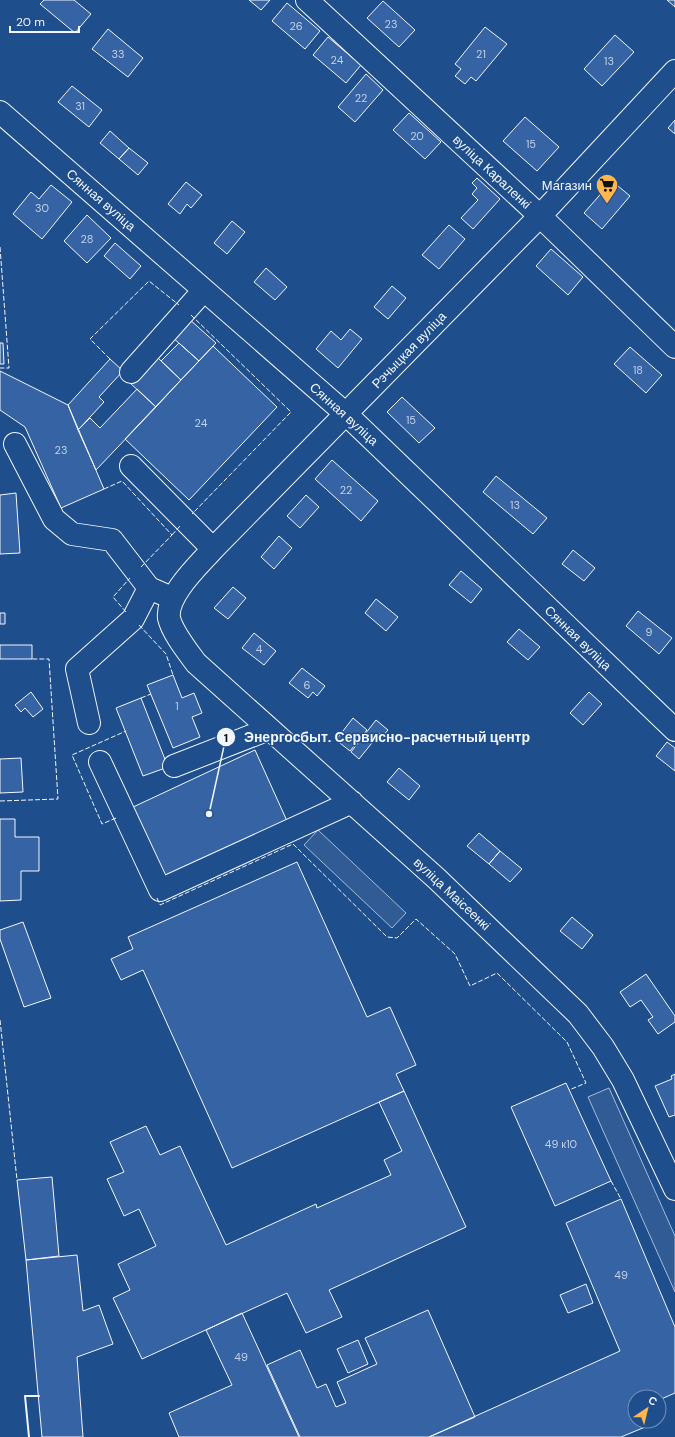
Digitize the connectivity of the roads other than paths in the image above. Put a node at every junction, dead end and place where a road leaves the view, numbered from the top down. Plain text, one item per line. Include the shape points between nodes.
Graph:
1 (307, 0) edge
2 (675, 71) edge
3 (0, 112) edge
4 (540, 216) junction
5 (204, 290) junction
6 (675, 347) edge
7 (131, 372) dead end
8 (346, 414) junction
9 (15, 444) dead end
10 (131, 466) dead end
11 (213, 549) junction
12 (148, 588) junction
13 (172, 598) junction
14 (179, 640) joint
15 (89, 723) dead end
16 (269, 729) junction
17 (675, 730) edge
18 (100, 762) dead end
19 (174, 766) dead end
20 (352, 802) junction
21 (675, 1189) edge

1 - 4 street, вуліца Караленкі
2 - 4 street, Рэчыцкая вуліца
3 - 5 street, Сянная вуліца
4 - 6 street, вуліца Караленкі
4 - 8 street, Рэчыцкая вуліца
5 - 7 street
5 - 8 street, Сянная вуліца
8 - 11 street, Рэчыцкая вуліца
8 - 17 street, Сянная вуліца
9 - 12 street via 54,519 72,534 112,540
10 - 11 street
11 - 13 street, Рэчыцкая вуліца
12 - 13 street
12 - 15 street via 133,619 77,669
13 - 14 street, Рэчыцкая вуліца via 169,618
14 - 16 street, вуліца Маісеенкі via 196,663
16 - 19 street
16 - 20 street, вуліца Маісеенкі
18 - 20 street via 160,890
20 - 21 street, вуліца Маісеенкі via 436,878 578,1014 603,1047 623,1080

